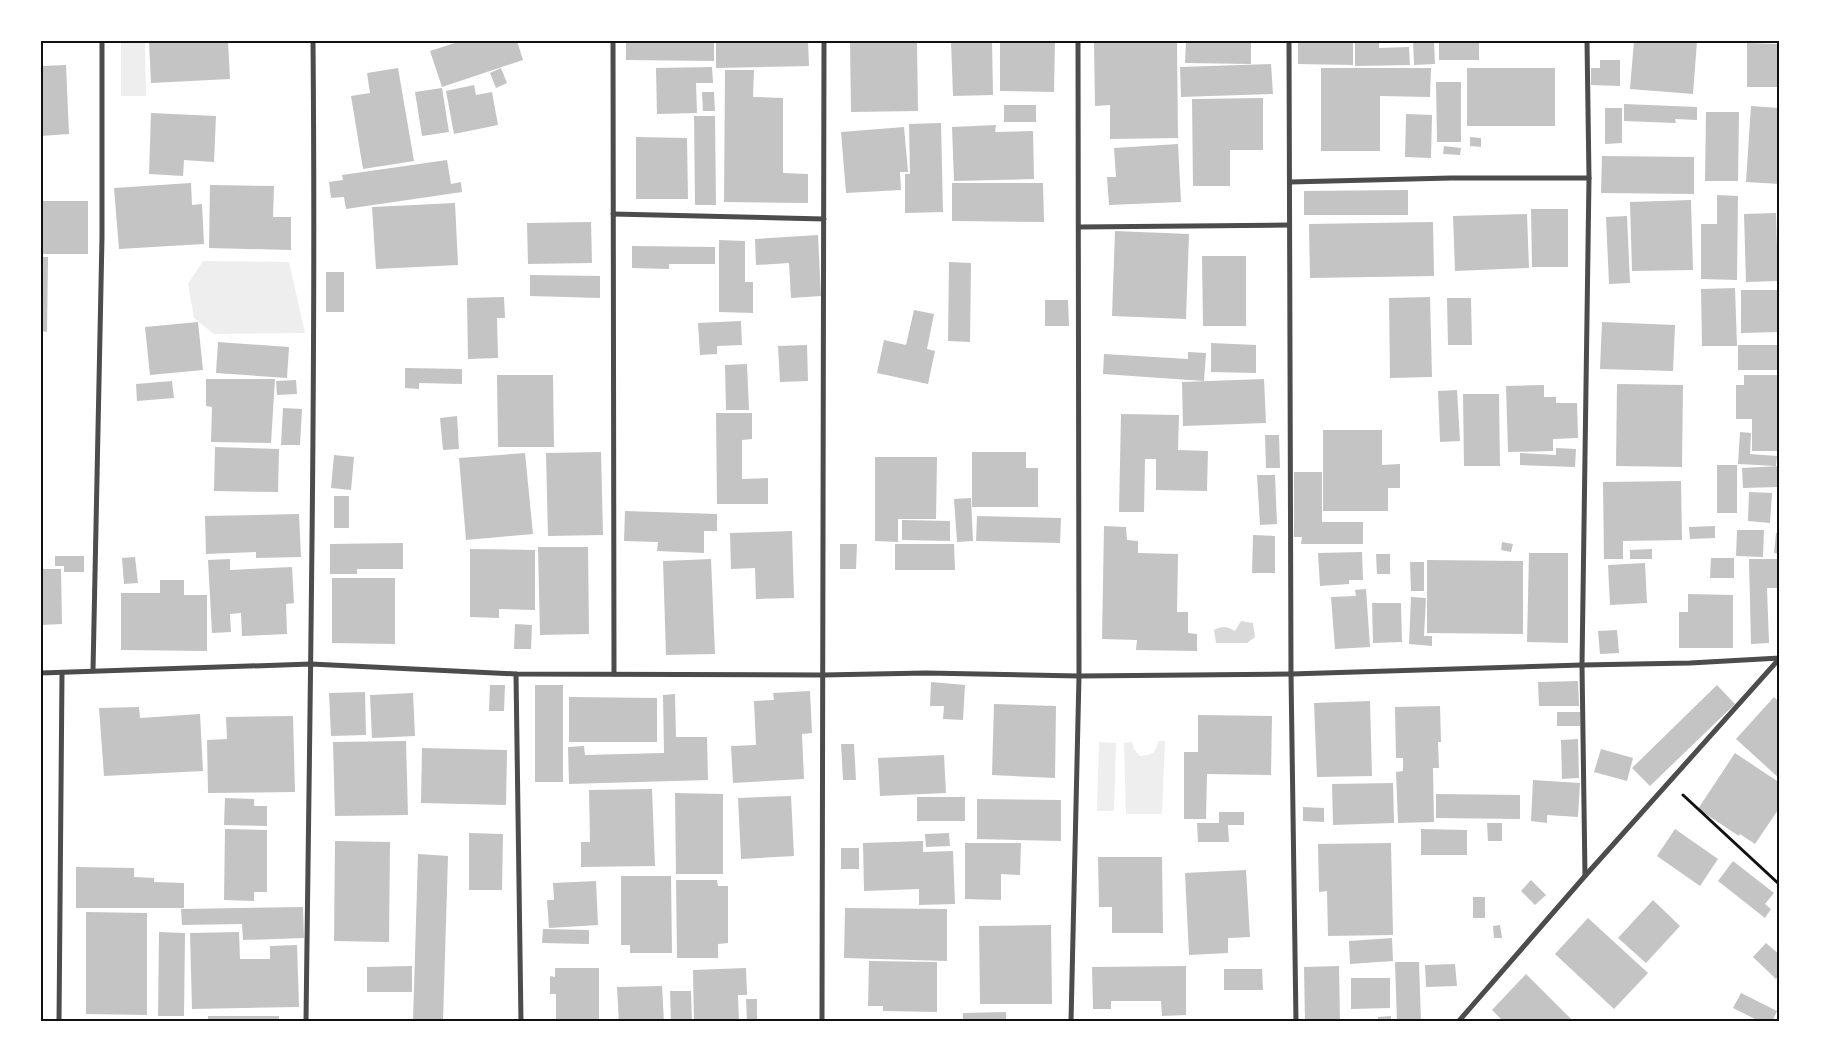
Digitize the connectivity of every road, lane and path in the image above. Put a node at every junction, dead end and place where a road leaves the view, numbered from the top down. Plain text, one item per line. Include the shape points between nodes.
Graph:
1 (102, 41) edge
2 (313, 41) edge
3 (613, 41) edge
4 (824, 41) edge
5 (1078, 41) edge
6 (1288, 41) edge
7 (1587, 41) edge
8 (1589, 178) junction
9 (1290, 182) junction
10 (613, 214) junction
11 (824, 219) junction
12 (1289, 224) junction
13 (1079, 227) junction
14 (1780, 658) edge
15 (310, 664) junction
16 (1582, 665) junction
17 (93, 671) junction
18 (41, 673) edge
19 (62, 673) junction
20 (516, 674) junction
21 (614, 674) junction
22 (1291, 674) junction
23 (823, 675) junction
24 (1079, 676) junction
25 (1670, 782) junction
26 (1585, 876) junction
27 (1780, 885) edge
28 (59, 1022) edge
29 (306, 1022) edge
30 (521, 1022) edge
31 (822, 1022) edge
32 (1071, 1022) edge
33 (1296, 1022) edge
34 (1458, 1022) edge

1 - 17 street via 102,237
2 - 15 street
3 - 10 street
4 - 11 street
5 - 13 street
6 - 9 street
7 - 8 street
8 - 9 street
8 - 16 street
9 - 12 street
10 - 11 street
10 - 21 street
11 - 23 street
12 - 13 street
12 - 22 street
13 - 24 street
14 - 16 street
14 - 25 street
15 - 17 street
15 - 20 street
15 - 29 street
16 - 22 street
16 - 26 street
17 - 19 street
18 - 19 street
19 - 28 street
20 - 21 street
20 - 30 street
21 - 23 street
22 - 24 street
22 - 33 street
23 - 24 street
23 - 31 street
24 - 32 street
25 - 26 street
25 - 27 path
26 - 34 street

